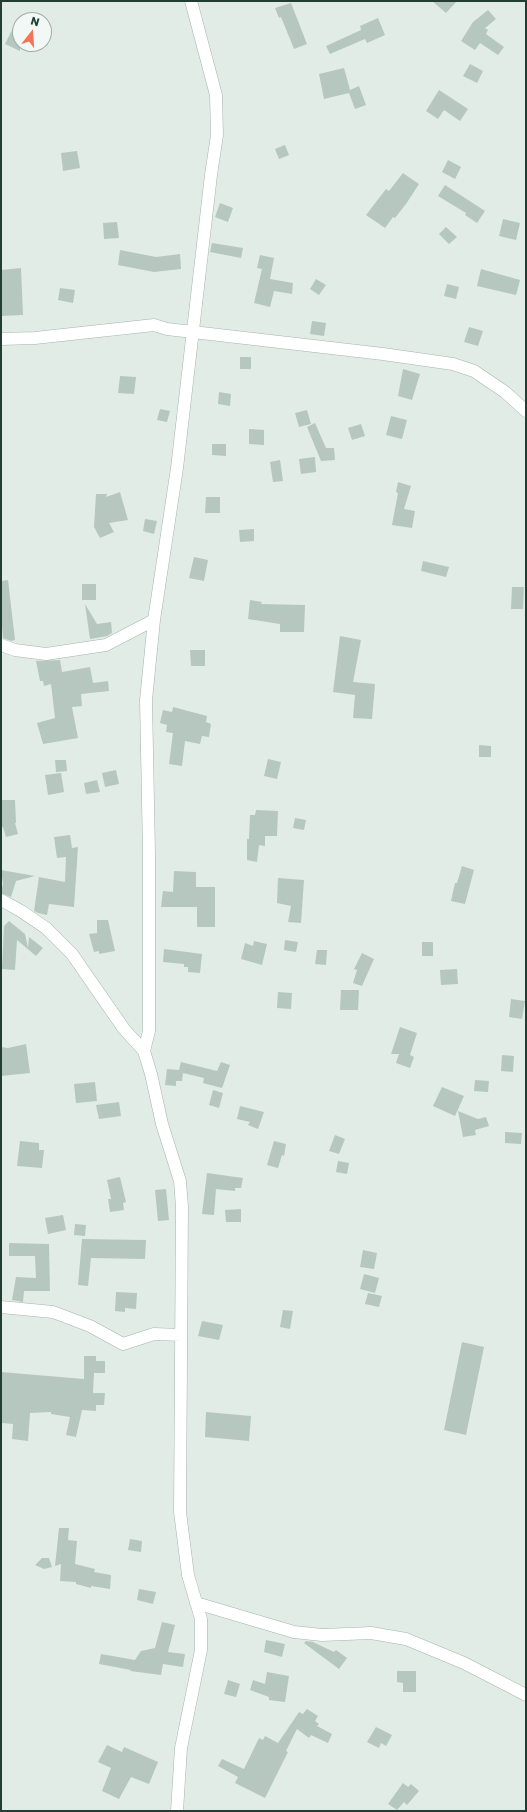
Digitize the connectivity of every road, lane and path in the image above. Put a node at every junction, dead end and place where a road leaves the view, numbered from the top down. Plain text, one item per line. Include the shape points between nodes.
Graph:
1 (191, 1) edge
2 (193, 331) junction
3 (1, 339) edge
4 (526, 411) edge
5 (154, 620) junction
6 (1, 645) edge
7 (1, 900) edge
8 (144, 1051) junction
9 (1, 1308) edge
10 (181, 1335) junction
11 (196, 1603) junction
12 (526, 1695) edge
13 (177, 1811) edge

1 - 2 street via 216,95 217,110 217,135
2 - 3 street via 154,325 35,338
2 - 4 street via 453,364 474,371 505,392
2 - 5 street via 177,468
5 - 6 street via 106,645 46,654 15,650
5 - 8 street via 146,700 149,853 148,1031
7 - 8 street via 46,928 72,954 124,1029
8 - 10 street via 162,1124 180,1181
9 - 10 street via 53,1312 90,1326 123,1344 154,1334
10 - 11 street via 180,1512 188,1576
11 - 12 street via 294,1632 322,1635 371,1633 406,1639 464,1663
11 - 13 street via 201,1619 201,1650 181,1748

